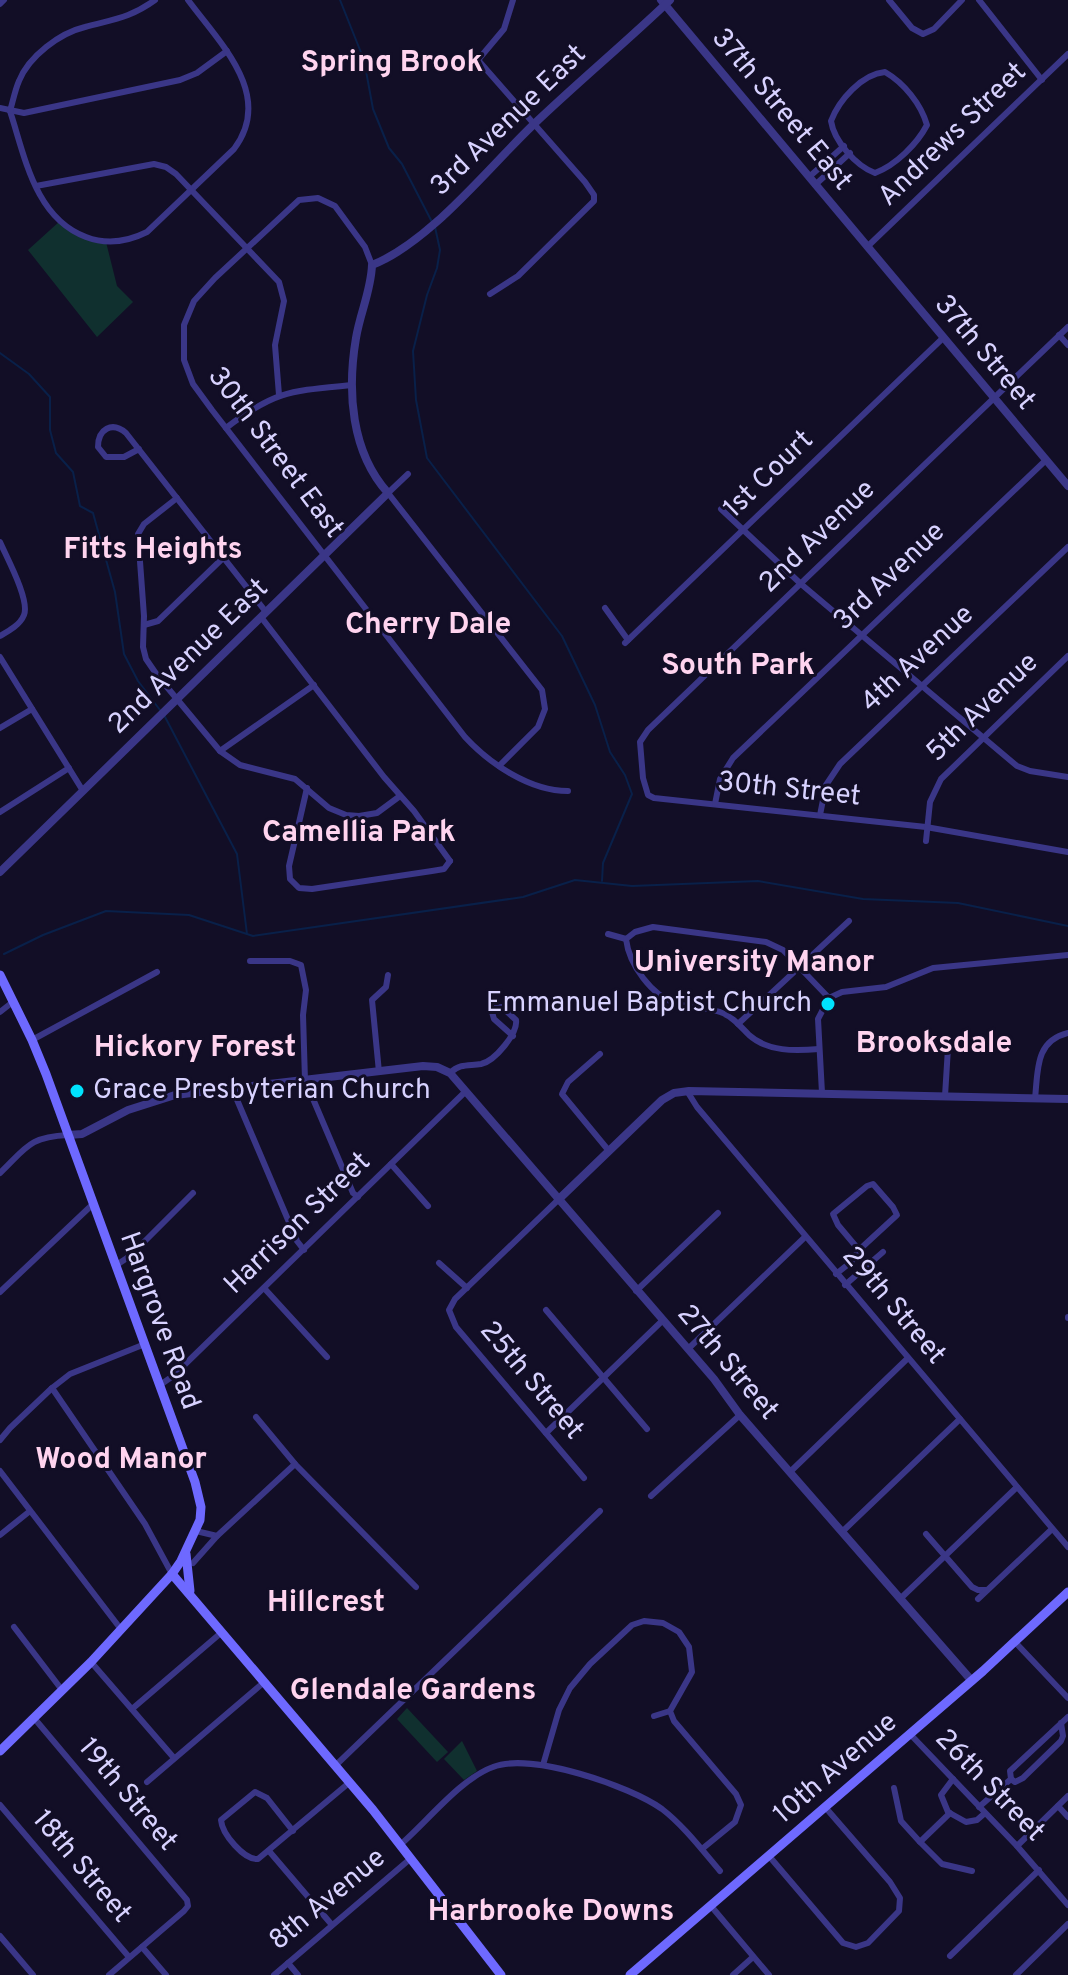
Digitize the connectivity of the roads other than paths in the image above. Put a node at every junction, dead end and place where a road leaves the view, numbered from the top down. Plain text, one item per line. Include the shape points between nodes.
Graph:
1 (155, 0) edge
2 (188, 0) edge
3 (513, 0) edge
4 (889, 0) edge
5 (962, 0) edge
6 (979, 0) edge
7 (665, 2) edge
8 (227, 51) junction
9 (1068, 54) edge
10 (1042, 80) junction
11 (0, 108) edge
12 (10, 111) junction
13 (534, 124) junction
14 (844, 146) junction
15 (850, 153) junction
16 (809, 177) junction
17 (815, 185) junction
18 (36, 186) junction
19 (193, 190) junction
20 (248, 247) junction
21 (867, 247) junction
22 (372, 265) junction
23 (490, 294) dead end
24 (1068, 327) edge
25 (1059, 335) junction
26 (943, 338) junction
27 (1068, 345) edge
28 (352, 385) junction
29 (279, 395) junction
30 (993, 398) junction
31 (226, 428) junction
32 (139, 449) junction
33 (1046, 460) junction
34 (408, 474) dead end
35 (1068, 486) edge
36 (388, 493) junction
37 (177, 498) junction
38 (721, 509) dead end
39 (742, 532) junction
40 (0, 542) edge
41 (1068, 547) edge
42 (324, 555) junction
43 (223, 558) junction
44 (801, 584) junction
45 (605, 608) dead end
46 (263, 614) junction
47 (144, 625) junction
48 (860, 635) junction
49 (0, 636) edge
50 (1068, 656) edge
51 (0, 657) edge
52 (314, 685) junction
53 (921, 687) junction
54 (177, 699) junction
55 (32, 709) junction
56 (0, 728) edge
57 (983, 738) junction
58 (220, 751) junction
59 (499, 766) junction
60 (69, 768) junction
61 (1068, 777) edge
62 (307, 788) junction
63 (83, 791) junction
64 (568, 791) dead end
65 (648, 795) joint
66 (400, 796) junction
67 (715, 804) junction
68 (0, 812) edge
69 (820, 815) junction
70 (926, 827) junction
71 (926, 841) dead end
72 (1068, 852) edge
73 (450, 861) junction
74 (460, 865) dead end
75 (0, 871) edge
76 (849, 921) dead end
77 (608, 934) dead end
78 (626, 939) junction
79 (1068, 955) edge
80 (250, 961) dead end
81 (800, 966) junction
82 (157, 972) dead end
83 (0, 975) edge
84 (388, 975) dead end
85 (829, 998) junction
86 (14, 1001) junction
87 (0, 1012) edge
88 (738, 1024) junction
89 (1068, 1033) edge
90 (513, 1036) junction
91 (32, 1040) junction
92 (948, 1048) dead end
93 (819, 1049) junction
94 (600, 1054) dead end
95 (379, 1072) junction
96 (450, 1073) junction
97 (305, 1080) junction
98 (232, 1088) junction
99 (687, 1091) junction
100 (465, 1092) junction
101 (822, 1093) junction
102 (945, 1096) junction
103 (1035, 1099) junction
104 (1068, 1099) edge
105 (68, 1135) junction
106 (609, 1151) junction
107 (391, 1164) junction
108 (0, 1173) edge
109 (193, 1193) dead end
110 (358, 1197) junction
111 (558, 1200) junction
112 (93, 1204) junction
113 (428, 1206) dead end
114 (718, 1213) dead end
115 (805, 1237) junction
116 (304, 1250) junction
117 (859, 1250) junction
118 (883, 1252) dead end
119 (439, 1263) dead end
120 (115, 1266) junction
121 (836, 1274) junction
122 (845, 1285) junction
123 (264, 1288) junction
124 (467, 1288) junction
125 (636, 1291) junction
126 (0, 1292) edge
127 (546, 1310) dead end
128 (662, 1321) junction
129 (145, 1344) junction
130 (688, 1349) junction
131 (327, 1357) dead end
132 (908, 1358) junction
133 (602, 1379) junction
134 (160, 1385) junction
135 (52, 1388) junction
136 (740, 1415) junction
137 (256, 1417) dead end
138 (960, 1419) junction
139 (647, 1429) dead end
140 (546, 1433) junction
141 (0, 1440) edge
142 (295, 1464) junction
143 (0, 1471) edge
144 (790, 1472) junction
145 (584, 1478) dead end
146 (1017, 1487) junction
147 (651, 1496) dead end
148 (30, 1511) junction
149 (600, 1511) dead end
150 (1052, 1529) junction
151 (196, 1531) junction
152 (843, 1531) junction
153 (926, 1534) dead end
154 (0, 1535) edge
155 (217, 1536) junction
156 (1068, 1547) edge
157 (186, 1551) junction
158 (944, 1557) junction
159 (193, 1563) dead end
160 (172, 1574) junction
161 (416, 1587) dead end
162 (990, 1588) junction
163 (158, 1592) junction
164 (1068, 1592) edge
165 (190, 1593) junction
166 (900, 1599) junction
167 (978, 1599) dead end
168 (14, 1627) dead end
169 (120, 1628) junction
170 (222, 1632) junction
171 (1015, 1642) junction
172 (91, 1662) junction
173 (972, 1681) junction
174 (263, 1683) junction
175 (62, 1690) junction
176 (1068, 1698) edge
177 (132, 1709) junction
178 (670, 1711) junction
179 (654, 1716) dead end
180 (1068, 1717) edge
181 (34, 1718) junction
182 (1061, 1723) junction
183 (910, 1734) junction
184 (1, 1749) edge
185 (174, 1758) junction
186 (336, 1765) junction
187 (543, 1765) junction
188 (953, 1779) junction
189 (1011, 1779) junction
190 (147, 1782) dead end
191 (350, 1782) junction
192 (894, 1788) dead end
193 (1068, 1796) edge
194 (0, 1805) edge
195 (1058, 1806) junction
196 (825, 1807) junction
197 (979, 1807) junction
198 (950, 1813) junction
199 (985, 1813) junction
200 (1068, 1817) edge
201 (293, 1831) junction
202 (920, 1842) junction
203 (400, 1845) junction
204 (1017, 1846) junction
205 (702, 1849) junction
206 (269, 1851) junction
207 (769, 1856) junction
208 (410, 1859) junction
209 (1039, 1870) junction
210 (720, 1871) dead end
211 (972, 1871) dead end
212 (1068, 1905) edge
213 (711, 1906) junction
214 (1068, 1924) edge
215 (332, 1925) junction
216 (0, 1936) edge
217 (142, 1947) junction
218 (950, 1956) dead end
219 (129, 1957) junction
220 (753, 1957) junction
221 (288, 1963) junction
222 (33, 1975) edge
223 (109, 1975) edge
224 (166, 1975) edge
225 (274, 1975) edge
226 (298, 1975) edge
227 (501, 1975) edge
228 (630, 1975) edge
229 (733, 1975) edge
230 (769, 1975) edge
231 (1016, 1975) edge

1 - 12 street via 128,17 72,31 51,44 24,71
2 - 8 street
3 - 13 street via 504,29 478,60
4 - 5 street via 923,34
6 - 10 street
7 - 13 street, 3rd Avenue East
7 - 16 street, 37th Street East
8 - 12 street via 180,80 24,113
8 - 19 street via 242,76 248,108 244,133
9 - 10 street, Andrews Street
10 - 21 street, Andrews Street
11 - 12 street
12 - 18 street
13 - 22 street, 3rd Avenue East via 428,228
13 - 23 street via 585,182 594,201 518,276
14 - 15 street
14 - 15 street via 832,127 835,110 871,75 885,72 896,78 923,114 927,125 921,136 875,173
14 - 16 street
15 - 17 street
16 - 17 street, 37th Street East
17 - 21 street, 37th Street East
18 - 19 street via 154,164 171,170
18 - 19 street via 58,220 84,236 110,242 135,238
19 - 20 street
20 - 22 street via 293,203 311,197 335,206
20 - 29 street via 276,277 283,295 275,345
20 - 31 street, 30th Street East via 194,301 182,337 190,378
21 - 26 street, 37th Street
22 - 28 street
24 - 25 street, 2nd Avenue
25 - 27 street
25 - 30 street, 2nd Avenue
26 - 30 street, 37th Street
26 - 39 street, 1st Court
28 - 29 street
28 - 36 street via 365,457
29 - 31 street
30 - 33 street, 37th Street
30 - 44 street, 2nd Avenue
31 - 42 street, 30th Street East
32 - 32 street via 121,429 107,428 98,441 106,457 118,459
32 - 37 street
33 - 35 street, 37th Street
33 - 48 street, 3rd Avenue
34 - 36 street, 2nd Avenue East
36 - 42 street, 2nd Avenue East
36 - 59 street via 544,696 538,727
37 - 43 street
37 - 47 street via 138,534
38 - 39 street
39 - 44 street
39 - 45 street, 1st Court via 627,642
40 - 49 street via 25,605 23,618
41 - 53 street, 4th Avenue
42 - 46 street, 2nd Avenue East
42 - 59 street, 30th Street East via 455,725
43 - 46 street
43 - 47 street via 158,621
44 - 48 street
44 - 65 street, 2nd Avenue via 644,735 640,748
46 - 52 street
46 - 54 street, 2nd Avenue East
47 - 54 street via 146,659
48 - 53 street
48 - 67 street, 3rd Avenue via 729,762
50 - 57 street, 5th Avenue
51 - 55 street
52 - 58 street
52 - 66 street
53 - 57 street
53 - 69 street, 4th Avenue via 832,774
54 - 58 street
54 - 63 street, 2nd Avenue East
55 - 56 street
55 - 60 street
57 - 61 street via 1017,766
57 - 70 street, 5th Avenue via 941,779
58 - 62 street via 240,765 289,776
59 - 64 street via 549,789
60 - 63 street
60 - 68 street
62 - 66 street via 329,808 353,816 377,813
62 - 73 street via 289,866 290,879 299,888 444,869
63 - 75 street, 2nd Avenue East
65 - 67 street, 30th Street
66 - 73 street
67 - 69 street, 30th Street
69 - 70 street, 30th Street
70 - 71 street, 5th Avenue
70 - 72 street, 30th Street
73 - 74 street
76 - 81 street
77 - 78 street
78 - 81 street via 646,927 766,942
78 - 88 street via 639,971 660,995 721,1012
79 - 85 street via 933,968 886,987
80 - 97 street via 301,965 306,990
81 - 85 street
81 - 88 street
82 - 91 street
83 - 86 main road, Hargrove Road
84 - 95 street via 386,987 372,1000
85 - 93 street via 818,1019
86 - 87 street
86 - 91 main road, Hargrove Road
88 - 93 street via 772,1048
89 - 103 street via 1042,1049
90 - 90 street via 516,1020 497,1007 493,1017
90 - 96 street via 487,1061
91 - 105 main road, Hargrove Road
92 - 102 street
93 - 101 street
94 - 106 street via 562,1094
95 - 96 street via 423,1066
95 - 97 street
96 - 100 street, 27th Street
97 - 98 street
97 - 110 street
98 - 105 street via 157,1100 93,1130
98 - 116 street
99 - 101 street
99 - 106 street via 662,1100
99 - 115 street, 29th Street
100 - 107 street, Harrison Street
100 - 111 street, 27th Street
101 - 102 street
102 - 103 street
103 - 104 street
105 - 108 street via 34,1141
105 - 112 main road, Hargrove Road
106 - 111 street
107 - 110 street, Harrison Street
107 - 113 street
109 - 120 street
110 - 116 street, Harrison Street
111 - 124 street
111 - 125 street, 27th Street
112 - 120 main road, Hargrove Road
112 - 126 street
114 - 125 street
115 - 121 street, 29th Street
115 - 130 street
116 - 123 street, Harrison Street
117 - 117 street via 833,1214 873,1184 897,1215
117 - 121 street
118 - 122 street
119 - 124 street
120 - 129 main road, Hargrove Road
121 - 122 street, 29th Street
122 - 132 street, 29th Street
123 - 131 street
123 - 134 street, Harrison Street
124 - 140 street, 25th Street via 449,1310 456,1327
125 - 128 street, 27th Street
127 - 133 street
128 - 130 street, 27th Street
128 - 133 street
129 - 134 main road, Hargrove Road
129 - 135 street via 80,1369
130 - 136 street, 27th Street
132 - 138 street, 29th Street
132 - 144 street
133 - 139 street
133 - 140 street
134 - 151 main road, Hargrove Road via 199,1494
135 - 141 street
135 - 160 street via 145,1524
136 - 144 street, 27th Street
136 - 147 street
137 - 142 street
138 - 146 street, 29th Street
138 - 152 street
140 - 145 street, 25th Street
142 - 155 street
142 - 161 street
143 - 148 street
144 - 152 street, 27th Street
146 - 150 street, 29th Street
146 - 158 street
148 - 154 street
148 - 169 street
149 - 186 street
150 - 156 street, 29th Street
150 - 162 street
151 - 155 street
151 - 157 main road, Hargrove Road
152 - 166 street, 27th Street
153 - 158 street
155 - 159 street
157 - 160 main road, Hargrove Road
157 - 165 main road
158 - 162 street via 972,1587
158 - 166 street
160 - 163 main road, Hargrove Road
160 - 165 main road
162 - 167 street
163 - 165 main road via 177,1588
163 - 169 main road, Hargrove Road
164 - 171 main road, 10th Avenue
165 - 170 main road
166 - 173 street, 27th Street
168 - 175 street
169 - 172 main road, Hargrove Road
170 - 174 main road
170 - 177 street
171 - 173 main road, 10th Avenue
171 - 176 street
172 - 175 main road, Hargrove Road
172 - 177 street
173 - 183 main road, 10th Avenue
174 - 185 street
174 - 186 main road
175 - 181 main road, Hargrove Road
177 - 185 street
178 - 179 street
178 - 187 street via 690,1678 692,1653 669,1625 638,1623 622,1632 570,1688
178 - 205 street via 740,1799 735,1822
180 - 182 street
181 - 184 main road, Hargrove Road
181 - 217 street, 19th Street via 187,1900 184,1911
182 - 189 street via 1010,1771
182 - 189 street via 1061,1741 1023,1778
183 - 188 street, 26th Street
183 - 196 main road, 10th Avenue
185 - 190 street
186 - 191 main road
187 - 203 street via 514,1762 484,1771
187 - 205 street via 644,1797
188 - 197 street, 26th Street
188 - 198 street via 941,1795
189 - 197 street
191 - 201 street
191 - 203 main road
192 - 202 street via 901,1821
193 - 195 street
194 - 219 street, 18th Street
195 - 200 street
195 - 204 street
196 - 207 main road, 10th Avenue
196 - 207 street via 900,1898 899,1911 868,1943 849,1946 839,1938
197 - 199 street, 26th Street
198 - 199 street via 966,1822
198 - 202 street
199 - 204 street, 26th Street
201 - 206 street
201 - 206 street via 267,1798 255,1792 221,1820 221,1827 252,1860
202 - 211 street via 942,1864
203 - 208 main road
204 - 209 street, 26th Street
205 - 210 street
206 - 215 street
207 - 213 main road, 10th Avenue
208 - 215 street, 8th Avenue
208 - 227 main road
209 - 212 street, 26th Street
209 - 218 street
213 - 220 street
213 - 228 main road, 10th Avenue
214 - 231 street
215 - 221 street, 8th Avenue
216 - 222 street
217 - 219 street
217 - 224 street, 18th Street
219 - 223 street
220 - 229 street
220 - 230 street
221 - 225 street, 8th Avenue
221 - 226 street

